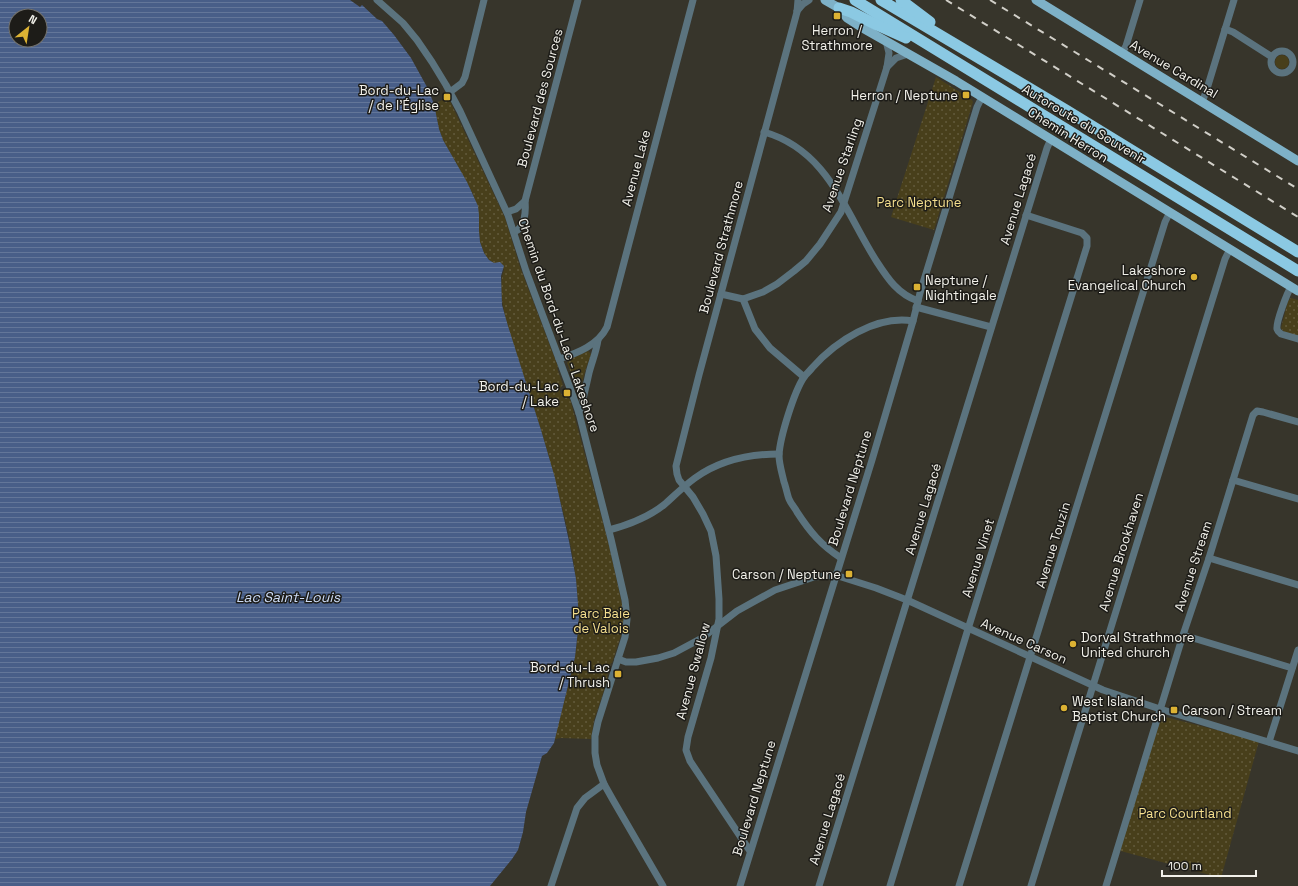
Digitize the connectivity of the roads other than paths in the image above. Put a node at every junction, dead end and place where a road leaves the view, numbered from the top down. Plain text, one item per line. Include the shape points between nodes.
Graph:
1 (484, 0) edge
2 (578, 0) edge
3 (693, 0) edge
4 (798, 0) edge
5 (809, 0) edge
6 (825, 0) edge
7 (855, 0) edge
8 (881, 0) edge
9 (901, 0) edge
10 (1036, 0) edge
11 (1140, 0) edge
12 (1234, 0) edge
13 (381, 1) edge
14 (839, 8) junction
15 (797, 12) junction
16 (1225, 29) junction
17 (886, 41) junction
18 (969, 51) junction
19 (942, 53) junction
20 (1122, 53) junction
21 (908, 54) junction
22 (1272, 57) dead end
23 (887, 67) junction
24 (450, 92) junction
25 (982, 97) junction
26 (1202, 102) junction
27 (764, 132) junction
28 (1051, 140) junction
29 (1298, 161) edge
30 (525, 201) junction
31 (844, 203) junction
32 (507, 212) junction
33 (1170, 212) junction
34 (1026, 215) junction
35 (514, 232) junction
36 (1230, 249) junction
37 (1298, 252) edge
38 (1298, 271) edge
39 (1295, 289) edge
40 (721, 294) junction
41 (743, 299) junction
42 (917, 304) junction
43 (913, 322) junction
44 (991, 328) junction
45 (598, 340) junction
46 (1298, 340) edge
47 (560, 359) junction
48 (804, 377) junction
49 (579, 413) junction
50 (1298, 422) edge
51 (779, 454) junction
52 (1233, 480) junction
53 (684, 486) junction
54 (1298, 499) edge
55 (609, 530) junction
56 (841, 558) junction
57 (1208, 558) junction
58 (836, 575) junction
59 (1298, 585) edge
60 (907, 600) junction
61 (718, 625) junction
62 (968, 629) junction
63 (1183, 635) junction
64 (1298, 650) edge
65 (1030, 657) junction
66 (618, 659) junction
67 (1292, 668) junction
68 (1093, 685) junction
69 (1160, 709) junction
70 (1269, 742) junction
71 (1298, 751) edge
72 (604, 784) junction
73 (750, 851) junction
74 (551, 886) edge
75 (663, 886) edge
76 (740, 886) edge
77 (819, 886) edge
78 (890, 886) edge
79 (959, 886) edge
80 (1032, 886) edge
81 (1107, 886) edge

1 - 24 street via 465,77 460,85
2 - 30 street, Boulevard des Sources
3 - 45 street, Avenue Lake via 612,306 606,327
4 - 15 street, Boulevard Strathmore
5 - 15 street, Boulevard Strathmore
6 - 14 main road, Chemin Herron
7 - 19 highway, Autoroute du Souvenir
8 - 18 highway, Autoroute du Souvenir
9 - 18 highway
10 - 20 main road, Avenue Cardinal
11 - 20 street
12 - 16 street
13 - 24 street, Chemin du Bord-du-Lac - Lakeshore via 417,40
14 - 17 main road, Chemin Herron via 847,18
14 - 19 highway
15 - 27 street, Boulevard Strathmore
16 - 22 street
16 - 26 street
17 - 21 main road, Chemin Herron
17 - 23 street, Avenue Starling via 889,53
18 - 37 highway, Autoroute du Souvenir
19 - 38 highway, Autoroute du Souvenir
20 - 26 main road, Avenue Cardinal
21 - 23 street via 896,58
21 - 25 main road, Chemin Herron
23 - 31 street, Avenue Starling
24 - 32 street, Chemin du Bord-du-Lac - Lakeshore
25 - 28 main road, Chemin Herron
25 - 42 street, Boulevard Neptune
26 - 29 main road, Avenue Cardinal
27 - 31 street via 789,142 814,160
27 - 40 street, Boulevard Strathmore
28 - 33 main road, Chemin Herron
28 - 34 street, Avenue Lagacé
30 - 32 street via 516,209
30 - 35 street, Boulevard des Sources via 526,210 522,226
31 - 41 street, Avenue Starling via 840,214 802,265 777,284
31 - 42 street via 889,281
32 - 35 street, Chemin du Bord-du-Lac - Lakeshore
33 - 36 main road, Chemin Herron
33 - 65 street, Avenue Touzin
34 - 44 street, Avenue Lagacé
34 - 62 street, Avenue Vinet via 1082,233 1087,238 1087,246
35 - 47 street, Chemin du Bord-du-Lac - Lakeshore
36 - 39 main road, Chemin Herron
36 - 68 street, Avenue Brookhaven via 1220,274
39 - 46 street via 1286,296 1277,327 1281,334
40 - 41 street
40 - 53 street, Boulevard Strathmore via 677,462 678,477
41 - 48 street via 755,329 770,348
42 - 43 street, Boulevard Neptune
42 - 44 street
43 - 48 street via 899,320 872,326 851,336 820,359
43 - 56 street, Boulevard Neptune
44 - 60 street, Avenue Lagacé
45 - 47 street
45 - 49 street, Avenue Lake
47 - 49 street, Chemin du Bord-du-Lac - Lakeshore
48 - 51 street via 784,428
49 - 55 street, Chemin du Bord-du-Lac - Lakeshore
50 - 52 street, Avenue Stream via 1257,411 1253,415
51 - 53 street via 733,459 702,473
51 - 56 street via 790,500 807,528 824,546
52 - 54 street
52 - 57 street, Avenue Stream
53 - 55 street via 664,505 649,514
53 - 61 street, Avenue Swallow via 709,525 714,545 719,593
55 - 66 street, Chemin du Bord-du-Lac - Lakeshore via 627,612 625,637
56 - 58 street, Boulevard Neptune
57 - 59 street
57 - 63 street, Avenue Stream
58 - 60 street, Avenue Carson
58 - 61 street via 814,577 775,590
58 - 73 street, Boulevard Neptune
60 - 62 street, Avenue Carson
60 - 77 street, Avenue Lagacé
61 - 66 street via 702,638 665,656 630,662
61 - 73 street, Avenue Swallow via 686,750 690,761
62 - 65 street, Avenue Carson
62 - 78 street, Avenue Vinet
63 - 67 street
63 - 69 street, Avenue Stream
64 - 67 street
65 - 68 street, Avenue Carson
65 - 79 street, Avenue Touzin
66 - 72 street, Chemin du Bord-du-Lac - Lakeshore via 595,736 597,765
67 - 70 street
68 - 69 street, Avenue Carson
68 - 80 street, Avenue Brookhaven
69 - 70 street, Avenue Carson
69 - 81 street, Avenue Stream
70 - 71 street, Avenue Carson
72 - 74 street via 585,798 577,808
72 - 75 street, Chemin du Bord-du-Lac - Lakeshore
73 - 76 street, Boulevard Neptune

